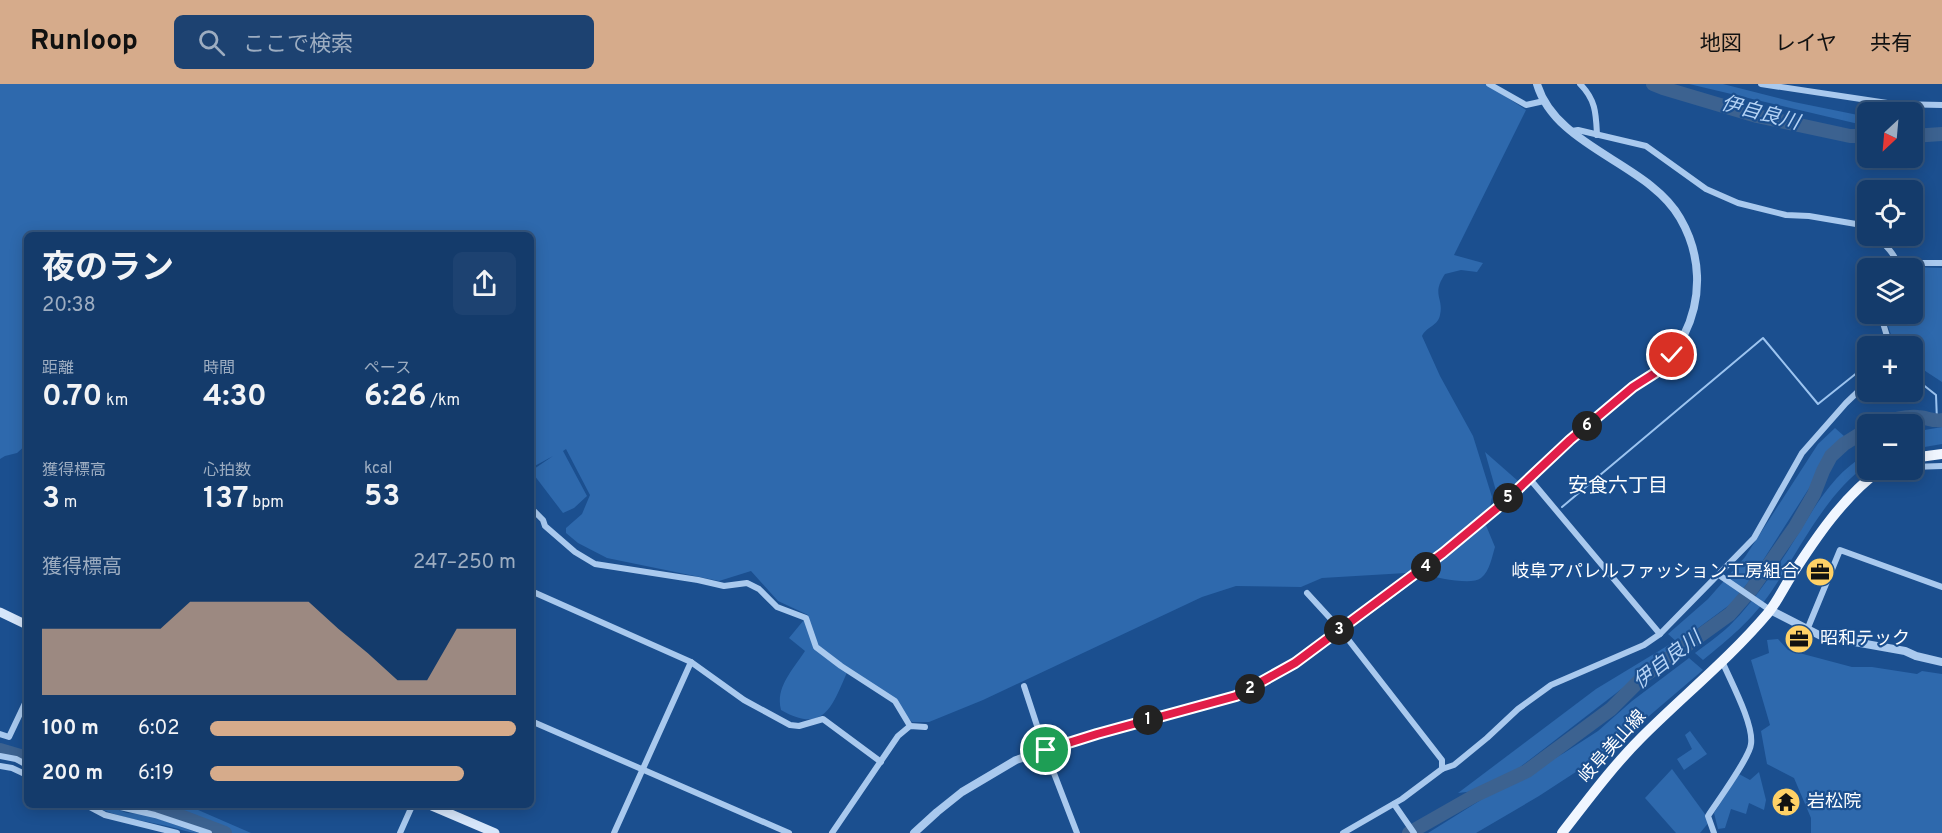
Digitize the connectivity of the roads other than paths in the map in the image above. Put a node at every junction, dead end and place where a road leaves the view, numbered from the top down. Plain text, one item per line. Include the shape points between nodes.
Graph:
1 (1489, 84) edge
2 (1537, 84) edge
3 (1580, 84) edge
4 (1761, 84) edge
5 (1544, 101) junction
6 (1942, 105) edge
7 (1572, 131) junction
8 (1597, 135) junction
9 (1857, 225) edge
10 (1942, 263) edge
11 (1923, 264) edge
12 (1857, 392) edge
13 (1942, 454) edge
14 (1923, 457) edge
15 (1923, 466) edge
16 (1942, 466) edge
17 (1528, 479) junction
18 (1865, 480) edge
19 (534, 511) edge
20 (1721, 576) junction
21 (1942, 587) edge
22 (534, 592) edge
23 (1307, 593) dead end
24 (1770, 610) junction
25 (0, 612) edge
26 (24, 624) edge
27 (1340, 629) junction
28 (1807, 630) junction
29 (1660, 634) junction
30 (1722, 661) junction
31 (691, 662) junction
32 (1942, 662) edge
33 (1024, 686) dead end
34 (24, 705) edge
35 (534, 722) edge
36 (910, 726) junction
37 (925, 727) dead end
38 (0, 734) edge
39 (1046, 750) junction
40 (0, 756) edge
41 (881, 762) junction
42 (24, 763) edge
43 (0, 766) edge
44 (642, 768) junction
45 (1442, 769) junction
46 (24, 774) edge
47 (1394, 804) junction
48 (92, 808) edge
49 (129, 808) edge
50 (411, 808) edge
51 (437, 808) edge
52 (177, 833) edge
53 (209, 833) edge
54 (399, 833) edge
55 (495, 833) edge
56 (614, 833) edge
57 (789, 833) edge
58 (832, 833) edge
59 (914, 833) edge
60 (1077, 833) edge
61 (1343, 833) edge
62 (1414, 833) edge
63 (1562, 833) edge
64 (1714, 833) edge

1 - 5 street via 1526,105
2 - 5 street
3 - 8 street via 1590,93 1598,120
4 - 6 street via 1894,104
5 - 7 street
7 - 8 street
7 - 17 street via 1665,199 1679,216 1696,259 1697,294 1693,315 1672,355
8 - 9 street via 1646,146 1706,189 1738,203 1786,215
10 - 11 street
12 - 20 street via 1802,453 1754,538
13 - 14 main road
15 - 16 street
17 - 27 street via 1415,575
17 - 29 street
18 - 24 main road, 岐阜美山線 via 1806,553
19 - 36 street via 545,526 595,564 708,584 747,583 759,589 777,607 806,618 816,646 895,701
20 - 24 street
20 - 29 street
21 - 28 street via 1840,550
22 - 31 street
23 - 27 street
24 - 28 street
24 - 30 main road, 岐阜美山線
25 - 26 main road
27 - 39 street via 1295,663 1236,696
27 - 45 street via 1442,760
28 - 32 street
29 - 45 street via 1644,645 1551,685 1454,765
30 - 63 main road, 岐阜美山線 via 1638,741
30 - 64 street via 1750,728 1751,745 1708,816
31 - 41 street via 790,725 823,719
31 - 44 street
33 - 39 street
34 - 38 street via 9,737
35 - 44 street
36 - 37 street
36 - 41 street via 898,736
39 - 59 street via 1016,760 962,792
39 - 60 street
40 - 42 street
41 - 58 street
43 - 46 street
44 - 56 street
44 - 57 street
45 - 47 street
47 - 61 street
47 - 62 street
48 - 52 street
49 - 53 street
50 - 54 street
51 - 55 main road

